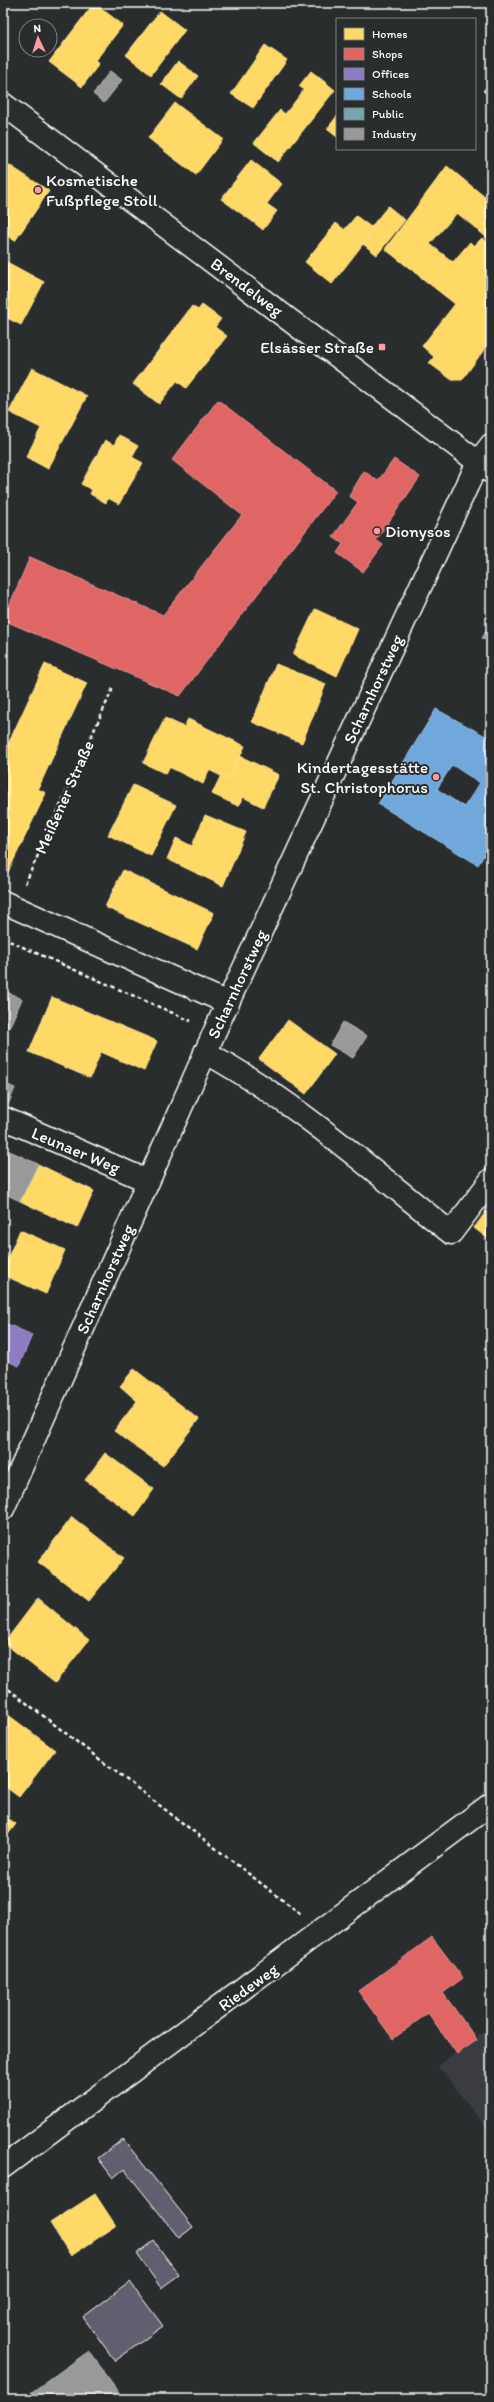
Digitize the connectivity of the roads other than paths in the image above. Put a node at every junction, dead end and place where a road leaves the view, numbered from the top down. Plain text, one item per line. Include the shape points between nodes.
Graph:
1 (3, 104) edge
2 (491, 445) edge
3 (484, 467) edge
4 (7, 908) edge
5 (228, 1003) junction
6 (205, 1052) junction
7 (3, 1118) edge
8 (491, 1180) edge
9 (148, 1181) junction
10 (3, 1508) edge
11 (491, 1804) edge
12 (3, 2167) edge

1 - 3 street, Brendelweg
2 - 3 street, Scharnhorstweg
3 - 5 street, Scharnhorstweg
4 - 5 street
5 - 6 street, Scharnhorstweg
6 - 8 street via 245,1074 318,1126 451,1234
6 - 9 street, Scharnhorstweg
7 - 9 street, Leunaer Weg
9 - 10 street, Scharnhorstweg
11 - 12 street, Riedeweg

